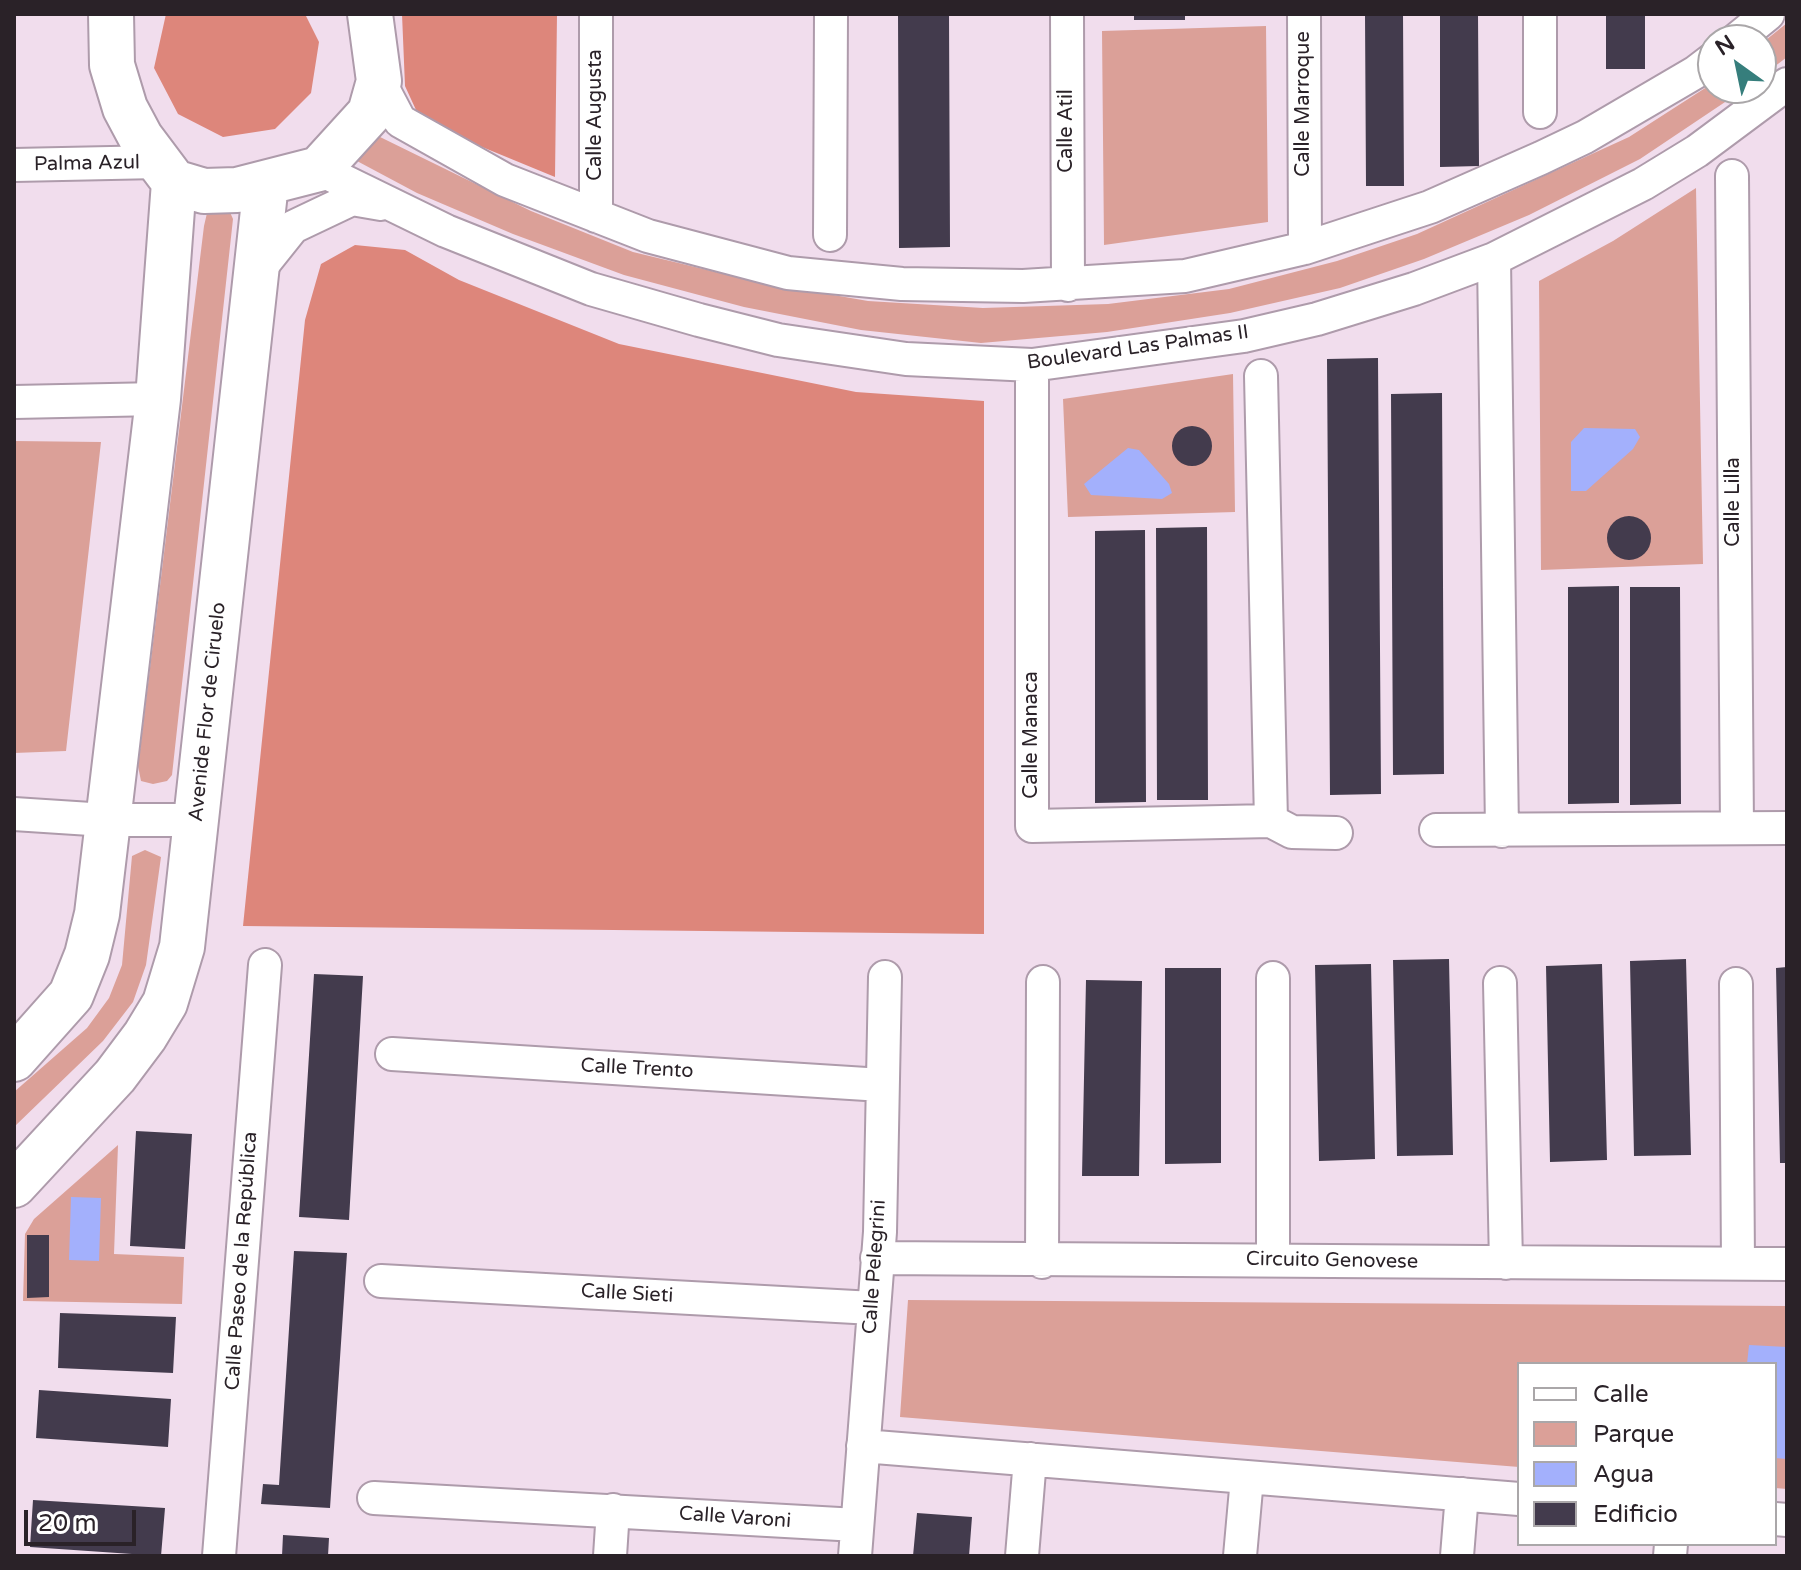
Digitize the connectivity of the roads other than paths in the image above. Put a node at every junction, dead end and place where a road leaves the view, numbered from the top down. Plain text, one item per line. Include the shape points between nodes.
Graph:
1 (111, 14) edge
2 (370, 14) edge
3 (596, 14) edge
4 (831, 14) edge
5 (1067, 14) edge
6 (1304, 14) edge
7 (1540, 14) edge
8 (1697, 71) edge
9 (379, 81) junction
10 (1787, 84) edge
11 (1540, 112) dead end
12 (14, 165) edge
13 (319, 169) junction
14 (167, 172) junction
15 (1732, 176) dead end
16 (266, 183) junction
17 (398, 207) junction
18 (596, 216) junction
19 (830, 235) dead end
20 (1305, 248) junction
21 (1494, 259) junction
22 (257, 272) junction
23 (1068, 285) junction
24 (1032, 365) junction
25 (1261, 376) dead end
26 (158, 399) junction
27 (14, 402) edge
28 (14, 814) edge
29 (106, 820) junction
30 (196, 820) junction
31 (1271, 821) junction
32 (1737, 828) junction
33 (1787, 828) edge
34 (1436, 830) dead end
35 (1502, 831) junction
36 (1336, 833) dead end
37 (265, 965) dead end
38 (885, 977) dead end
39 (1273, 978) dead end
40 (1043, 982) dead end
41 (1500, 983) dead end
42 (1736, 984) dead end
43 (392, 1054) dead end
44 (14, 1059) edge
45 (882, 1085) junction
46 (14, 1185) edge
47 (877, 1258) junction
48 (1273, 1259) junction
49 (1042, 1262) junction
50 (1506, 1263) junction
51 (1738, 1263) junction
52 (1787, 1264) edge
53 (381, 1281) dead end
54 (873, 1308) junction
55 (863, 1446) junction
56 (1030, 1459) junction
57 (1247, 1478) junction
58 (1462, 1494) junction
59 (374, 1498) dead end
60 (1517, 1499) edge
61 (613, 1510) junction
62 (856, 1540) edge
63 (219, 1556) edge
64 (610, 1556) edge
65 (1022, 1556) edge
66 (1240, 1556) edge
67 (1457, 1556) edge

1 - 14 main road via 112,65 125,108
2 - 9 main road
3 - 18 street, Calle Augusta
4 - 19 street
5 - 23 street, Calle Atil
6 - 20 street, Calle Marroque
7 - 11 street
8 - 20 street via 1541,158 1430,207
9 - 13 main road via 370,113
9 - 18 street via 400,121 505,180
10 - 21 street, Boulevard Las Palmas II via 1643,184
12 - 14 street, Palma Azul
13 - 16 main road
13 - 17 street, Boulevard Las Palmas II
14 - 16 main road via 204,191
14 - 26 main road
15 - 32 street, Calle Lilla
16 - 22 main road, Avenide Flor de Ciruelo
17 - 22 street via 352,199 293,227
17 - 24 street, Boulevard Las Palmas II via 591,289 725,327 906,359
18 - 23 street via 648,236 788,273 902,284
20 - 23 street via 1185,276
21 - 24 street, Boulevard Las Palmas II via 1317,319 1244,336
21 - 35 street
22 - 30 main road, Avenide Flor de Ciruelo
24 - 31 street, Calle Manaca via 1032,826
25 - 31 street
26 - 27 street
26 - 29 main road
28 - 29 street
29 - 30 street
29 - 44 main road via 97,914 87,955 71,995
30 - 46 main road, Avenide Flor de Ciruelo via 182,947 165,1003 115,1076
31 - 36 street, Calle Manaca via 1292,832
32 - 33 street
32 - 35 street
34 - 35 street
37 - 63 street, Calle Paseo de la República
38 - 45 street, Calle Pelegrini
39 - 48 street
40 - 49 street
41 - 50 street
42 - 51 street
43 - 45 street, Calle Trento
45 - 47 street, Calle Pelegrini
47 - 49 street, Circuito Genovese
47 - 54 street, Calle Pelegrini
48 - 49 street, Circuito Genovese
48 - 50 street, Circuito Genovese
50 - 51 street, Circuito Genovese
51 - 52 street, Circuito Genovese
53 - 54 street, Calle Sieti
54 - 55 street, Calle Pelegrini
55 - 56 street
55 - 62 street, Calle Pelegrini
56 - 57 street
56 - 65 street
57 - 58 street
57 - 66 street
58 - 60 street
58 - 67 street
59 - 61 street, Calle Varoni
61 - 62 street, Calle Varoni
61 - 64 street

